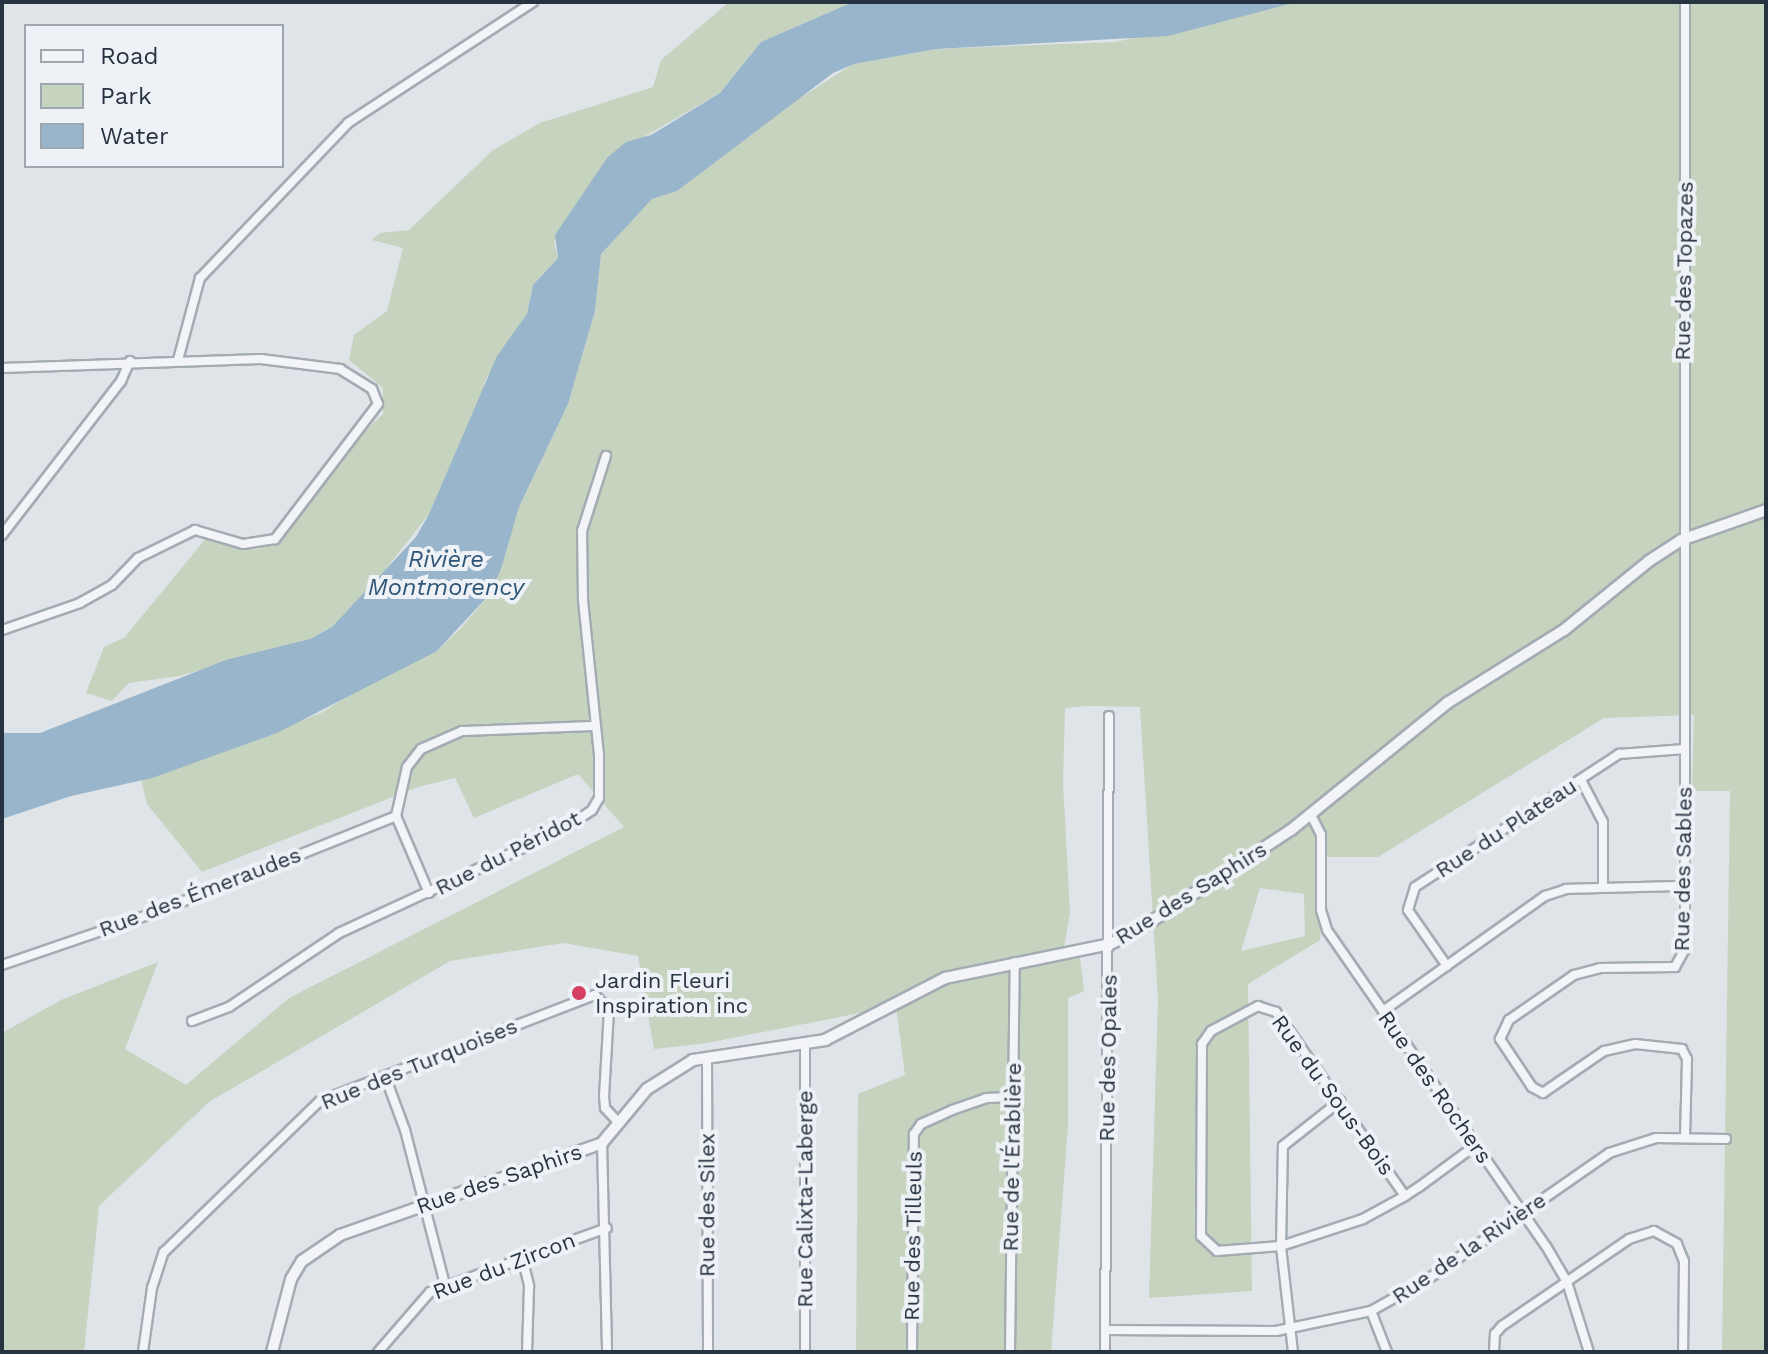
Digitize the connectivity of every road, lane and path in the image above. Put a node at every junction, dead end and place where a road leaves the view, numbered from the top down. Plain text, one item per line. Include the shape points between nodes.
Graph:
1 (533, 2) edge
2 (1685, 2) edge
3 (178, 360) junction
4 (130, 361) junction
5 (2, 368) edge
6 (606, 456) dead end
7 (1766, 510) edge
8 (2, 535) edge
9 (1681, 540) junction
10 (2, 630) edge
11 (1109, 716) dead end
12 (595, 726) junction
13 (1685, 749) junction
14 (1581, 780) junction
15 (1311, 815) junction
16 (396, 816) junction
17 (1684, 886) junction
18 (1603, 887) junction
19 (429, 893) junction
20 (1110, 944) junction
21 (1015, 962) junction
22 (2, 965) edge
23 (1447, 966) junction
24 (1383, 1011) junction
25 (192, 1021) dead end
26 (805, 1045) junction
27 (707, 1058) junction
28 (385, 1076) junction
29 (1013, 1097) junction
30 (1340, 1101) junction
31 (619, 1123) junction
32 (1685, 1137) junction
33 (1726, 1139) dead end
34 (602, 1143) junction
35 (1476, 1145) junction
36 (1405, 1196) junction
37 (424, 1206) junction
38 (1523, 1214) junction
39 (607, 1228) junction
40 (1281, 1246) junction
41 (522, 1257) junction
42 (1567, 1282) junction
43 (445, 1285) junction
44 (1371, 1311) junction
45 (1105, 1330) junction
46 (1292, 1330) junction
47 (143, 1352) edge
48 (272, 1352) edge
49 (378, 1352) edge
50 (527, 1352) edge
51 (607, 1352) edge
52 (708, 1352) edge
53 (805, 1352) edge
54 (912, 1352) edge
55 (1010, 1352) edge
56 (1105, 1352) edge
57 (1293, 1352) edge
58 (1387, 1352) edge
59 (1494, 1352) edge
60 (1589, 1352) edge
61 (1683, 1352) edge

1 - 3 street via 348,123 200,278
2 - 9 street, Rue des Topazes
3 - 4 street
3 - 10 street via 261,359 340,369 372,389 378,404 275,539 243,544 195,530 138,558 112,585 80,603
4 - 5 street
4 - 8 street via 121,381
6 - 12 street, Rue du Péridot via 582,531
7 - 9 street, Rue des Saphirs
9 - 13 street, Rue des Sables
9 - 15 street, Rue des Saphirs via 1564,630 1447,703
11 - 20 street, Rue des Opales
12 - 16 street via 482,729 441,738 421,749 407,767
12 - 19 street, Rue du Péridot via 600,780 592,810 564,829
13 - 14 street, Rue du Plateau via 1632,749
13 - 17 street, Rue des Sables
14 - 18 street via 1603,822
14 - 23 street, Rue du Plateau via 1415,887 1408,910
15 - 20 street, Rue des Saphirs
15 - 24 street, Rue des Rochers via 1321,835 1321,910 1327,930
16 - 19 street
16 - 22 street, Rue des Émeraudes via 154,913
17 - 18 street
17 - 32 street, Rue des Sables via 1685,949 1675,967 1600,968 1574,975 1509,1020 1500,1039 1532,1087 1543,1093 1604,1051 1635,1044 1682,1049 1687,1059
18 - 23 street via 1545,896
19 - 25 street, Rue du Péridot via 339,933 229,1007
20 - 21 street, Rue des Saphirs
20 - 45 street, Rue des Opales
21 - 26 street, Rue des Saphirs via 945,978
21 - 29 street, Rue de l'Érablière
23 - 24 street
24 - 35 street, Rue des Rochers
26 - 27 street, Rue des Saphirs
26 - 53 street, Rue Calixta-Laberge
27 - 31 street, Rue des Saphirs via 669,1072
27 - 52 street, Rue des Silex
28 - 31 street, Rue des Turquoises via 595,995 609,1010 605,1108
28 - 37 street
28 - 47 street, Rue des Turquoises via 320,1101 179,1234 157,1269
29 - 54 street, Rue des Tilleuls via 986,1098 952,1110 921,1124 914,1134
29 - 55 street, Rue de l'Érablière
30 - 36 street, Rue du Sous-Bois
30 - 40 street via 1283,1146
30 - 40 street, Rue du Sous-Bois via 1267,1005 1211,1031 1202,1044 1201,1236 1217,1251
31 - 34 street, Rue des Saphirs
32 - 33 street, Rue de la Rivière
32 - 38 street, Rue de la Rivière via 1656,1138 1609,1153
34 - 37 street, Rue des Saphirs
34 - 39 street
35 - 36 street, Rue du Sous-Bois
35 - 38 street, Rue des Rochers
36 - 40 street, Rue du Sous-Bois via 1335,1230
37 - 43 street
37 - 48 street, Rue des Saphirs via 340,1235 302,1261 282,1302
38 - 42 street, Rue des Rochers
38 - 44 street, Rue de la Rivière via 1415,1288
39 - 41 street, Rue du Zircon
39 - 51 street
40 - 46 street
41 - 43 street, Rue du Zircon
41 - 50 street via 529,1286
42 - 59 street via 1502,1326
42 - 60 street, Rue des Rochers
42 - 61 street via 1640,1232 1664,1233 1677,1244 1684,1261
43 - 49 street, Rue du Zircon via 417,1302
44 - 46 street, Rue de la Rivière
44 - 58 street
45 - 46 street, Rue de la Rivière
45 - 56 street, Rue des Opales
46 - 57 street

